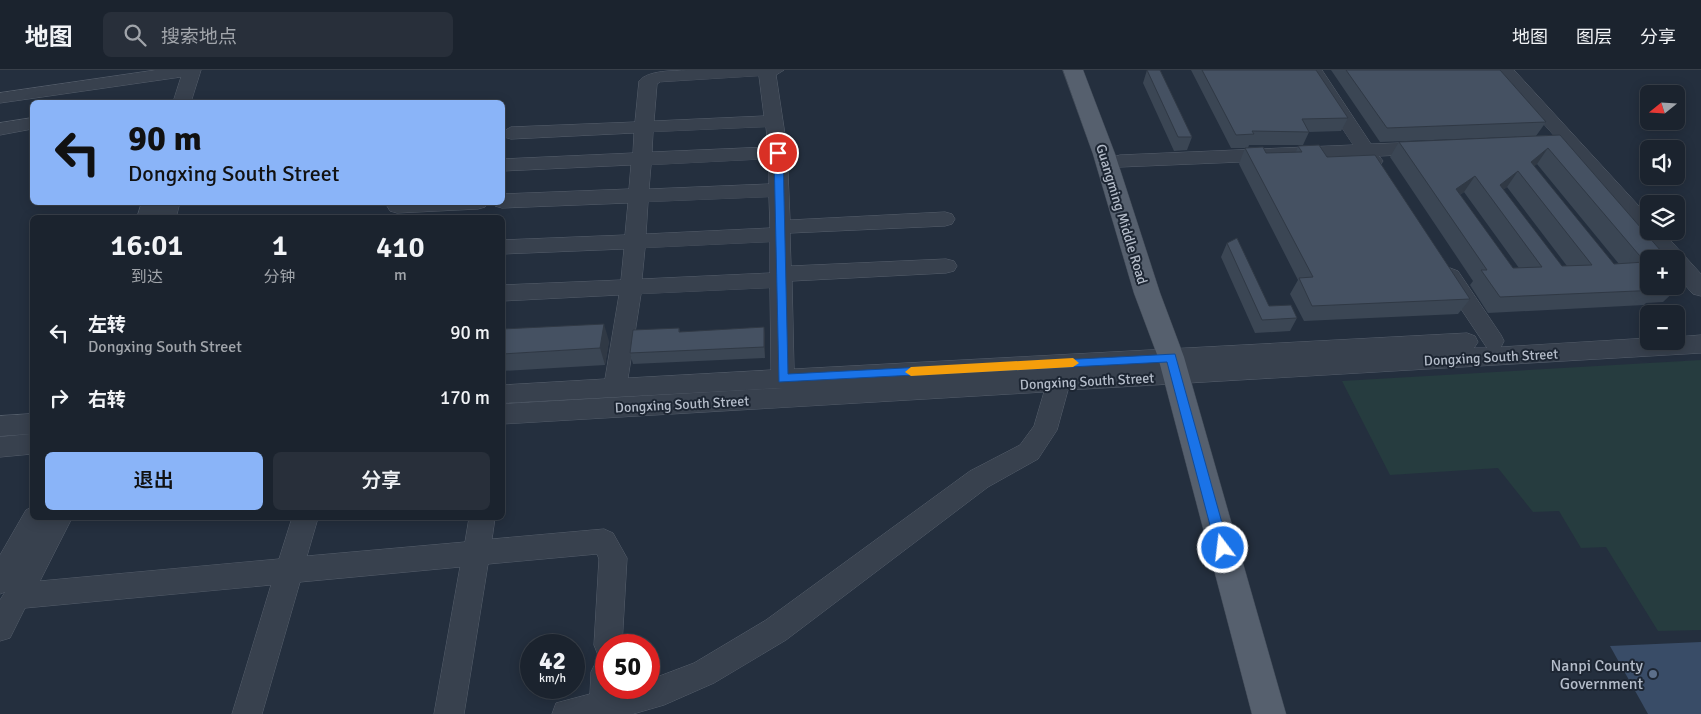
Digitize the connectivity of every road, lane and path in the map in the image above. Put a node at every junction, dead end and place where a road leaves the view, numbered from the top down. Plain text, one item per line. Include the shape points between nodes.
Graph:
1 (192, 70) edge
2 (208, 70) edge
3 (767, 70) edge
4 (775, 70) edge
5 (1073, 70) edge
6 (1085, 70) edge
7 (1313, 70) edge
8 (1506, 70) edge
9 (0, 98) edge
10 (183, 100) edge
11 (200, 100) edge
12 (774, 121) junction
13 (30, 124) edge
14 (644, 127) junction
15 (0, 129) edge
16 (511, 132) dead end
17 (1571, 142) junction
18 (1512, 144) edge
19 (1444, 147) edge
20 (1366, 150) junction
21 (778, 153) junction
22 (642, 159) junction
23 (1120, 161) junction
24 (505, 165) edge
25 (1383, 175) edge
26 (779, 190) junction
27 (638, 196) junction
28 (505, 202) edge
29 (417, 205) edge
30 (397, 206) dead end
31 (945, 219) dead end
32 (1640, 220) edge
33 (780, 231) junction
34 (1658, 240) edge
35 (635, 241) junction
36 (505, 247) edge
37 (1666, 250) edge
38 (1438, 258) edge
39 (946, 266) dead end
40 (1685, 271) edge
41 (781, 277) junction
42 (631, 287) junction
43 (1701, 288) edge
44 (505, 293) edge
45 (1701, 330) edge
46 (1685, 331) edge
47 (1640, 333) edge
48 (1493, 341) junction
49 (1701, 344) edge
50 (1174, 367) junction
51 (783, 379) junction
52 (1058, 383) junction
53 (615, 388) junction
54 (505, 394) edge
55 (505, 414) edge
56 (30, 424) edge
57 (0, 426) edge
58 (30, 444) edge
59 (0, 447) edge
60 (34, 520) edge
61 (58, 520) edge
62 (305, 520) edge
63 (482, 520) edge
64 (476, 554) junction
65 (289, 572) junction
66 (8, 589) edge
67 (0, 628) edge
68 (609, 634) edge
69 (604, 699) edge
70 (604, 706) junction
71 (247, 714) edge
72 (448, 714) edge
73 (567, 714) edge
74 (1269, 714) edge

1 - 9 street
1 - 10 street
2 - 11 street
3 - 4 street
3 - 12 street
3 - 14 street via 653,78 648,81
5 - 50 main road, Guangming Middle Road
6 - 23 main road, Guangming Middle Road
7 - 20 street
8 - 17 street
12 - 14 street
12 - 21 street
13 - 15 street
14 - 16 street
14 - 22 street
17 - 18 street
17 - 32 street
19 - 20 street
20 - 23 street
20 - 25 street
21 - 22 street
21 - 26 street
22 - 24 street
22 - 27 street
23 - 50 main road, Guangming Middle Road via 1162,292
26 - 27 street
26 - 33 street
27 - 28 street
27 - 35 street
29 - 30 street
31 - 33 street
33 - 35 street
33 - 41 street
34 - 37 street
35 - 36 street
35 - 42 street
38 - 48 street
39 - 41 street
40 - 43 street
41 - 42 street
41 - 51 street
42 - 44 street
42 - 53 street
45 - 46 street
47 - 48 street, Dongxing South Street
48 - 50 street, Dongxing South Street
49 - 50 street, Dongxing South Street
50 - 51 street, Dongxing South Street
50 - 52 street, Dongxing South Street
50 - 74 main road, Guangming Middle Road
51 - 53 street, Dongxing South Street
52 - 55 street, Dongxing South Street
52 - 70 street via 1045,430 1029,452 979,479 776,630 704,673 664,690
53 - 54 street, Dongxing South Street
56 - 57 street
58 - 59 street
60 - 66 street
61 - 66 street
62 - 65 street
63 - 64 street
64 - 65 street
64 - 68 street via 604,541 613,558
64 - 72 street
65 - 66 street
65 - 71 street
66 - 67 street
69 - 70 street
70 - 73 street

